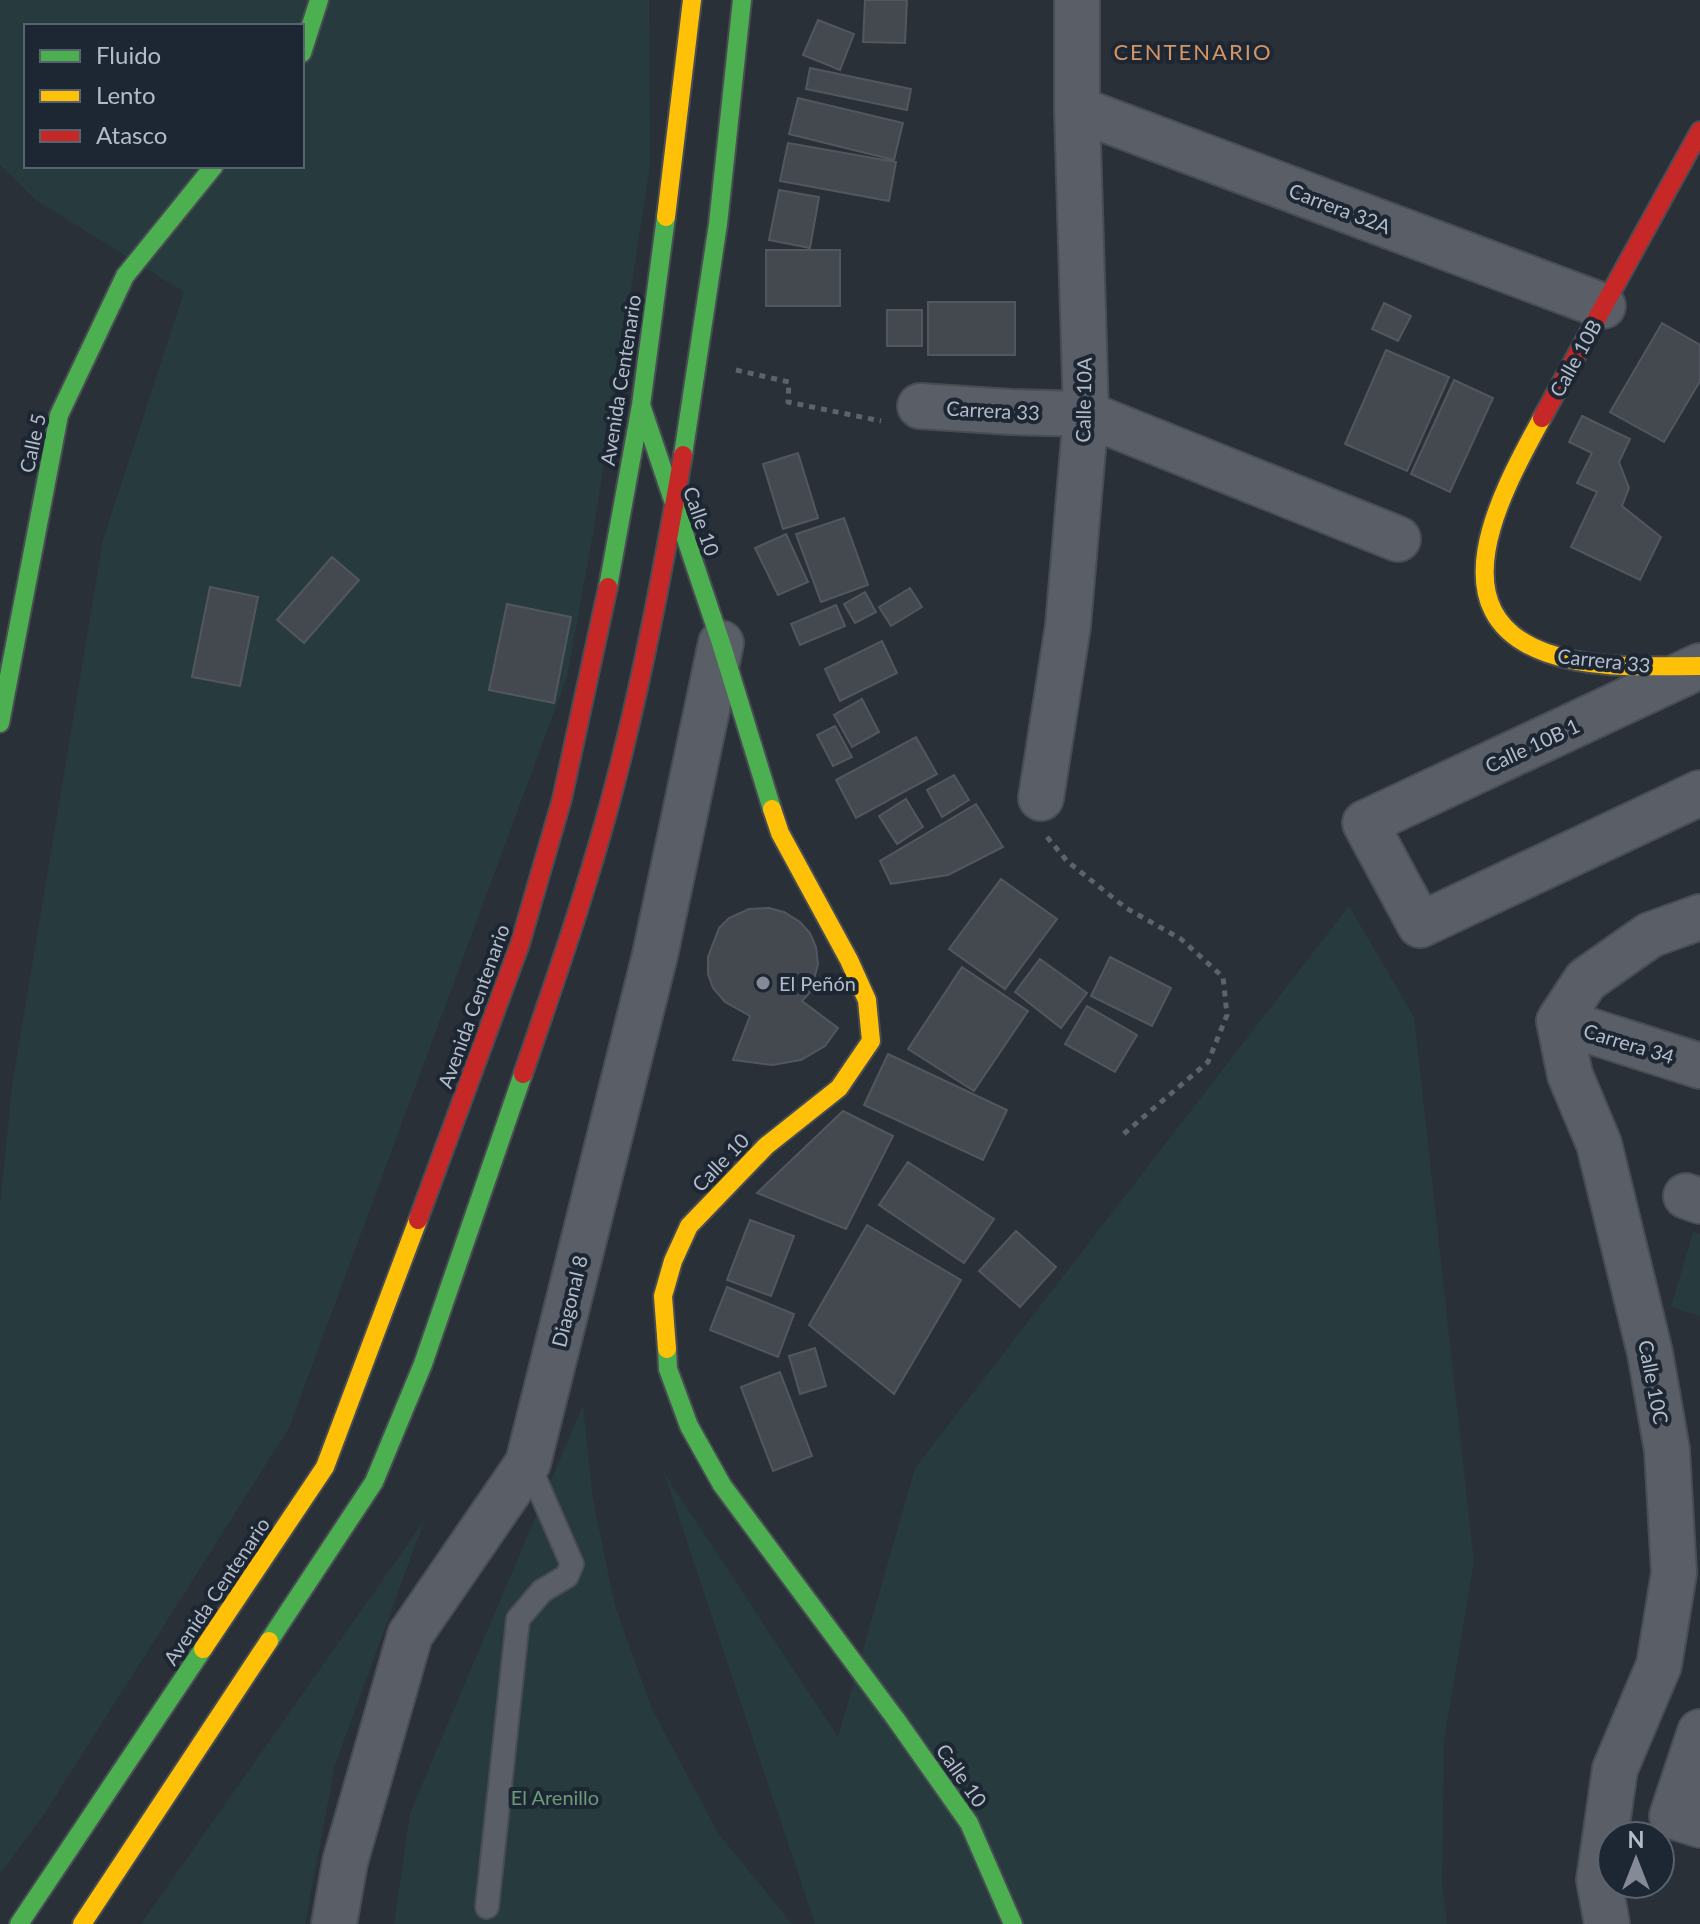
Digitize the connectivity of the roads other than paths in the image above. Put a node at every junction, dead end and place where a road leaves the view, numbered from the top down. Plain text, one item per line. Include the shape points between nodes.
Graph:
1 (319, 0) edge
2 (692, 0) edge
3 (742, 0) edge
4 (1077, 0) edge
5 (304, 47) edge
6 (1077, 109) junction
7 (1700, 131) edge
8 (212, 168) edge
9 (1603, 306) junction
10 (641, 405) junction
11 (920, 406) road end
12 (1086, 414) junction
13 (674, 510) junction
14 (1398, 539) dead end
15 (1487, 597) joint
16 (721, 643) junction
17 (1700, 666) edge
18 (0, 723) edge
19 (1700, 793) edge
20 (1041, 798) road end
21 (1697, 919) edge
22 (1559, 1021) junction
23 (1700, 1066) edge
24 (528, 1463) junction
25 (1700, 1732) edge
26 (1686, 1820) edge
27 (487, 1907) dead end
28 (19, 1924) edge
29 (82, 1924) edge
30 (334, 1924) edge
31 (1013, 1924) edge
32 (1607, 1924) edge

1 - 5 main road
2 - 10 main road, Avenida Centenario
3 - 13 main road via 722,201
4 - 6 street, Calle 10A
6 - 9 street, Carrera 32A
6 - 12 street, Calle 10A
7 - 9 main road, Calle 10B
8 - 18 main road, Calle 5 via 125,276 59,415
9 - 15 main road, Calle 10B via 1507,483 1491,535
10 - 13 main road, Calle 10
10 - 28 main road, Avenida Centenario via 583,712 520,944 340,1431 305,1500
11 - 12 street, Carrera 33
12 - 14 street, Carrera 33
12 - 20 street, Calle 10A via 1068,626
13 - 16 main road, Calle 10
13 - 29 main road via 611,797 557,977 393,1442 344,1531
15 - 17 main road, Carrera 33 via 1500,622 1528,648 1567,660
16 - 24 street, Diagonal 8 via 655,955
16 - 31 main road, Calle 10 via 780,833 867,1000 871,1041 839,1088 766,1146 689,1226 663,1296 668,1369 689,1426 722,1485 969,1823
17 - 19 street, Calle 10B 1 via 1365,823 1420,925
21 - 22 street via 1650,935 1586,980
22 - 23 street, Carrera 34
22 - 32 street, Calle 10C via 1570,1075 1599,1144 1650,1353 1667,1450 1674,1573 1659,1665 1615,1769 1599,1880
24 - 27 lane via 572,1564 567,1576 542,1591 518,1619
24 - 30 street, Diagonal 8 via 410,1635 345,1862
25 - 26 street

